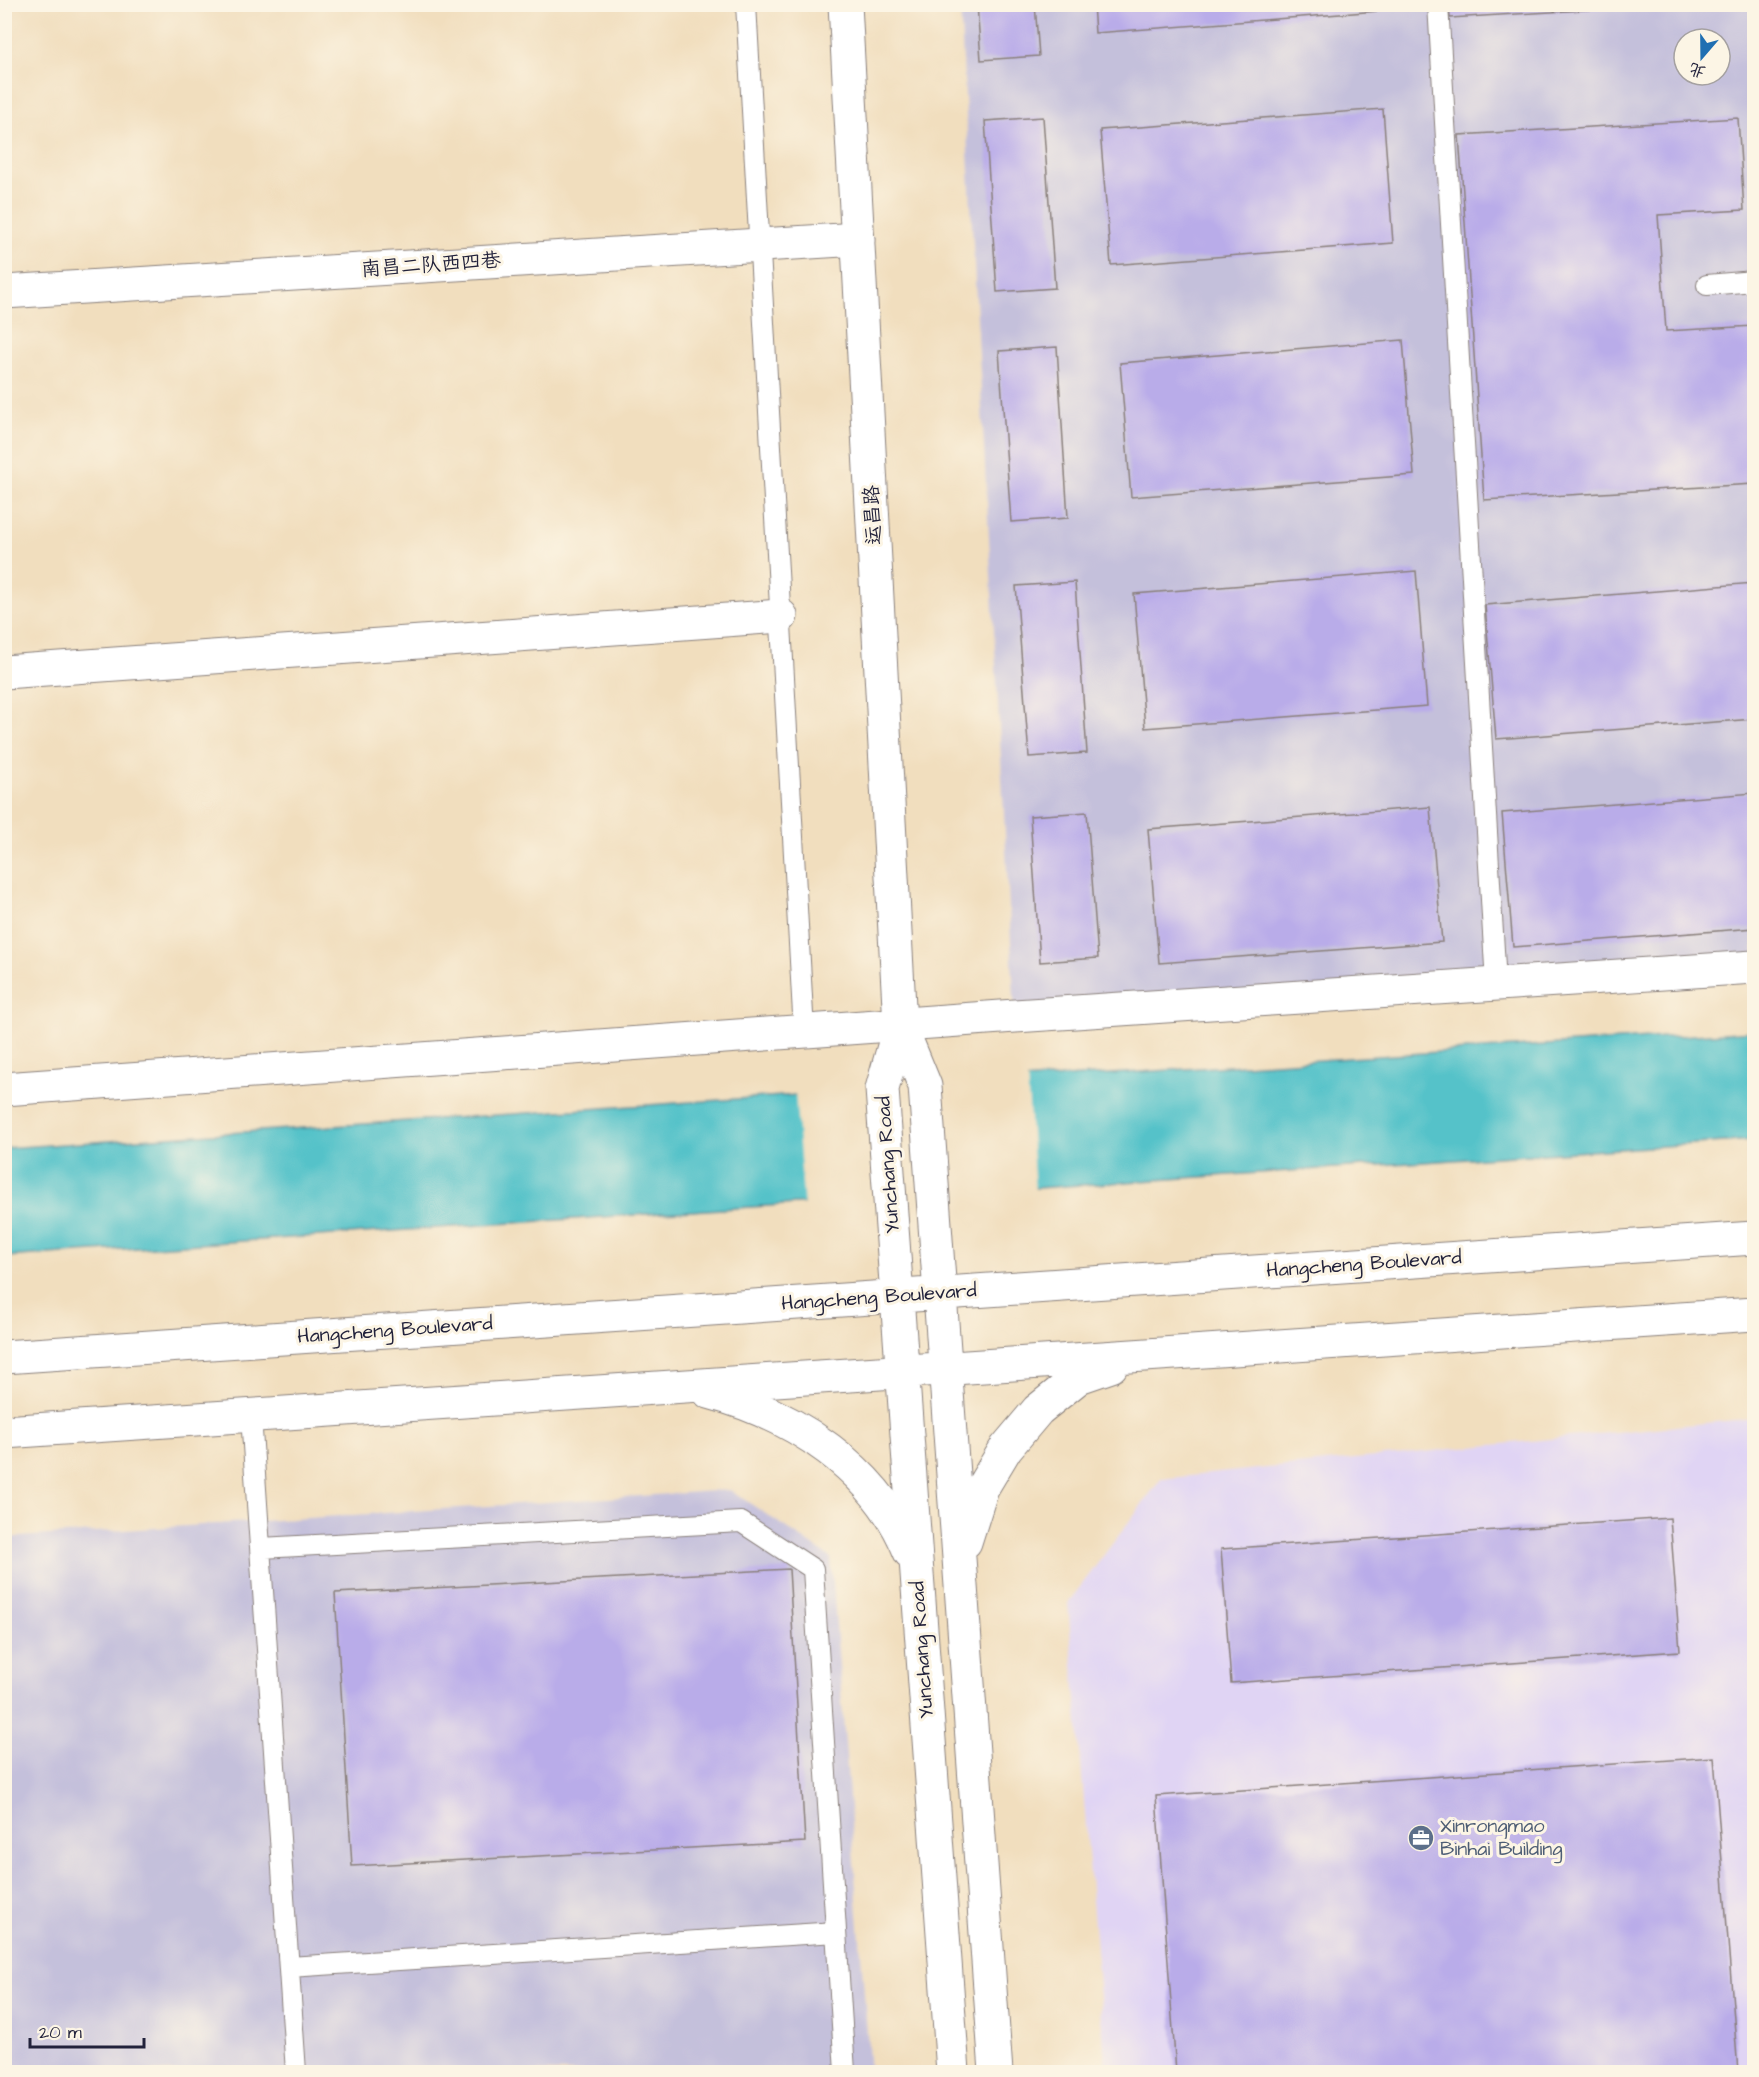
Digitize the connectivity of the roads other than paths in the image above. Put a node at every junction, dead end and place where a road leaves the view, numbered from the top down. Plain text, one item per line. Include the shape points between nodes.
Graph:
1 (746, 4) edge
2 (845, 4) edge
3 (1438, 4) edge
4 (858, 239) junction
5 (759, 244) junction
6 (1755, 281) edge
7 (1707, 285) dead end
8 (4, 292) edge
9 (781, 616) junction
10 (4, 672) edge
11 (1755, 967) edge
12 (1496, 984) junction
13 (900, 1025) junction
14 (804, 1032) junction
15 (4, 1089) edge
16 (1755, 1238) edge
17 (939, 1293) junction
18 (896, 1296) junction
19 (1755, 1314) edge
20 (4, 1357) edge
21 (1137, 1357) junction
22 (945, 1369) junction
23 (902, 1372) junction
24 (687, 1386) junction
25 (251, 1416) junction
26 (4, 1432) edge
27 (261, 1548) junction
28 (916, 1567) junction
29 (960, 1576) junction
30 (836, 1932) junction
31 (289, 1967) junction
32 (296, 2073) edge
33 (845, 2073) edge
34 (953, 2073) edge
35 (996, 2073) edge

1 - 5 lane
2 - 4 street, 运昌路
3 - 12 lane
4 - 5 street, 南昌二队西四巷
4 - 13 street, 运昌路
5 - 8 street, 南昌二队西四巷
5 - 9 lane
6 - 7 lane
9 - 10 street
9 - 14 lane
11 - 12 street
12 - 13 street
13 - 14 street
13 - 17 street via 925,1086
13 - 18 street, Yunchang Road via 882,1089
14 - 15 street
16 - 17 street, Hangcheng Boulevard
17 - 18 street, Hangcheng Boulevard
17 - 22 street
18 - 20 street, Hangcheng Boulevard
18 - 23 street, Yunchang Road
19 - 21 street
21 - 22 street
21 - 29 street via 1079,1377 1038,1410 1006,1448 978,1498 967,1531
22 - 23 street
22 - 29 street
23 - 24 street
23 - 28 street, Yunchang Road
24 - 25 street
24 - 28 street via 739,1400 788,1423 836,1455 870,1486 899,1524
25 - 26 street
25 - 27 lane
27 - 30 lane via 741,1522 813,1569
27 - 31 lane
28 - 34 street, Yunchang Road
29 - 35 street
30 - 31 lane
30 - 33 lane
31 - 32 lane

